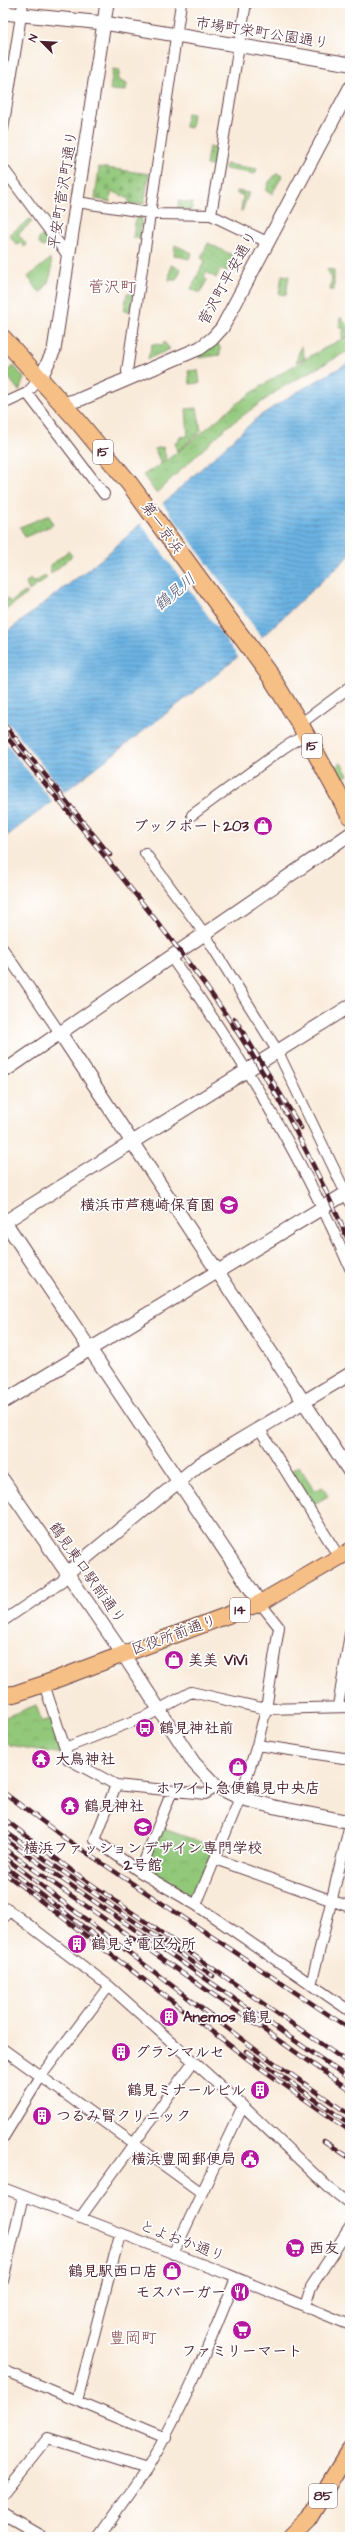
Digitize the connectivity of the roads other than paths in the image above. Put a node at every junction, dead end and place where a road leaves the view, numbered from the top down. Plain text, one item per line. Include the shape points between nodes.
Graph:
1 (107, 3) edge
2 (181, 3) edge
3 (246, 3) edge
4 (22, 9) edge
5 (3, 13) edge
6 (104, 23) junction
7 (176, 35) junction
8 (241, 46) junction
9 (350, 64) edge
10 (350, 88) edge
11 (3, 129) edge
12 (3, 168) edge
13 (77, 202) junction
14 (150, 213) junction
15 (211, 215) junction
16 (267, 242) junction
17 (69, 257) junction
18 (3, 338) edge
19 (129, 378) junction
20 (40, 379) junction
21 (27, 394) junction
22 (3, 404) edge
23 (62, 404) junction
24 (104, 494) dead end
25 (350, 687) edge
26 (303, 729) junction
27 (192, 816) dead end
28 (350, 816) edge
29 (350, 834) edge
30 (145, 854) dead end
31 (204, 933) junction
32 (3, 949) edge
33 (171, 957) junction
34 (350, 1006) edge
35 (60, 1033) junction
36 (278, 1052) junction
37 (248, 1070) junction
38 (3, 1072) edge
39 (131, 1142) junction
40 (349, 1195) edge
41 (322, 1207) junction
42 (4, 1221) edge
43 (350, 1268) edge
44 (216, 1270) junction
45 (89, 1347) junction
46 (350, 1374) edge
47 (303, 1401) junction
48 (3, 1402) edge
49 (259, 1428) junction
50 (350, 1472) edge
51 (3, 1480) edge
52 (180, 1481) junction
53 (345, 1554) edge
54 (66, 1573) junction
55 (260, 1603) junction
56 (3, 1621) edge
57 (350, 1634) edge
58 (123, 1654) junction
59 (44, 1684) junction
60 (7, 1697) edge
61 (338, 1706) junction
62 (350, 1707) edge
63 (266, 1709) junction
64 (159, 1710) junction
65 (257, 1745) junction
66 (65, 1748) junction
67 (350, 1759) edge
68 (116, 1785) junction
69 (217, 1787) junction
70 (172, 1791) junction
71 (240, 1798) junction
72 (350, 1823) edge
73 (215, 1859) junction
74 (345, 1865) edge
75 (140, 1872) junction
76 (331, 1901) junction
77 (196, 1905) junction
78 (350, 1907) edge
79 (4, 1911) edge
80 (109, 1986) junction
81 (311, 1986) junction
82 (350, 2011) edge
83 (3, 2049) edge
84 (194, 2062) junction
85 (41, 2076) junction
86 (244, 2106) junction
87 (3, 2138) edge
88 (134, 2144) junction
89 (3, 2188) edge
90 (202, 2193) junction
91 (23, 2196) junction
92 (350, 2204) edge
93 (80, 2218) junction
94 (350, 2226) edge
95 (120, 2234) junction
96 (173, 2254) junction
97 (236, 2278) junction
98 (3, 2281) edge
99 (305, 2306) junction
100 (350, 2325) edge
101 (3, 2370) edge
102 (77, 2401) junction
103 (166, 2438) junction
104 (350, 2450) edge
105 (147, 2469) junction
106 (3, 2494) edge
107 (3, 2514) edge
108 (43, 2537) edge
109 (99, 2537) edge
110 (292, 2537) edge

1 - 6 street, 平安町菅沢町通り
2 - 7 street
3 - 8 street
4 - 5 street, 市場町栄町公園通り
4 - 6 street, 市場町栄町公園通り
4 - 11 street
6 - 7 street, 市場町栄町公園通り
6 - 13 street, 平安町菅沢町通り
7 - 8 street, 市場町栄町公園通り
7 - 14 street
8 - 9 street, 市場町栄町公園通り
8 - 15 street
10 - 16 street, 菅沢町平安通り
12 - 17 street
13 - 14 street
13 - 17 street, 平安町菅沢町通り
14 - 15 street
14 - 19 street via 127,371
15 - 16 street
16 - 19 street, 菅沢町平安通り via 222,328 212,339 200,348
17 - 20 street, 平安町菅沢町通り via 54,350
18 - 20 highway, 第一京浜 / 15
19 - 23 street, 菅沢町平安通り via 81,399
20 - 21 street
20 - 23 highway, 第一京浜 / 15
21 - 22 street
21 - 24 street
23 - 26 highway, 第一京浜 / 15 via 129,483 271,677
25 - 26 street
26 - 27 street via 285,747
26 - 28 highway, 第一京浜 / 15
29 - 31 street
30 - 31 street
31 - 33 street
31 - 36 street
32 - 35 street
33 - 35 street
33 - 37 street
34 - 36 street
35 - 38 street
35 - 39 street
36 - 37 street
36 - 40 street
37 - 39 street
37 - 41 street via 297,1156
39 - 42 street
39 - 44 street
40 - 41 street
41 - 43 street
41 - 44 street
42 - 45 street
44 - 45 street
44 - 47 street
45 - 48 street
45 - 52 street
46 - 47 street
47 - 49 street
47 - 50 street
49 - 52 street via 200,1464
49 - 53 street
51 - 54 street, 鶴見東口駅前通り
52 - 54 street
52 - 55 street
53 - 55 main road, 区役所前通り / 14
54 - 56 street via 62,1581
54 - 58 street, 鶴見東口駅前通り
55 - 58 main road, 区役所前通り / 14
55 - 63 street via 279,1627
57 - 61 street
58 - 59 main road, 区役所前通り / 14
58 - 64 street, 鶴見東口駅前通り
59 - 60 main road, 区役所前通り / 14
59 - 66 street
61 - 62 street
61 - 63 street
63 - 64 street via 191,1692
63 - 65 street
64 - 66 street
64 - 69 street, 鶴見東口駅前通り via 194,1763
65 - 67 street
65 - 71 street
66 - 68 street via 68,1759
68 - 70 street
68 - 75 street via 95,1840
69 - 70 street via 205,1794
69 - 71 street, 鶴見東口駅前通り
70 - 75 street
71 - 72 street, 鶴見東口駅前通り
71 - 73 street
72 - 74 street
73 - 76 street
73 - 77 street
74 - 76 street
75 - 77 street
76 - 78 street
76 - 81 street
77 - 81 street
79 - 80 street
80 - 84 street
80 - 85 street
81 - 82 street
83 - 85 street
84 - 86 street
84 - 88 street
85 - 87 street
85 - 88 street
86 - 90 street
86 - 92 street via 328,2187
88 - 90 street
88 - 93 street
89 - 91 street, とよおか通り
90 - 96 street
91 - 93 street, とよおか通り
91 - 98 street
93 - 95 street, とよおか通り
94 - 99 street via 311,2287
95 - 96 street, とよおか通り
95 - 102 street
96 - 97 street, とよおか通り
97 - 99 street, とよおか通り
97 - 103 street via 215,2333
99 - 100 street, とよおか通り
101 - 102 street
102 - 103 street
103 - 105 street
104 - 110 main road, 85 via 308,2520
105 - 106 street via 48,2438
105 - 109 street
107 - 108 street

